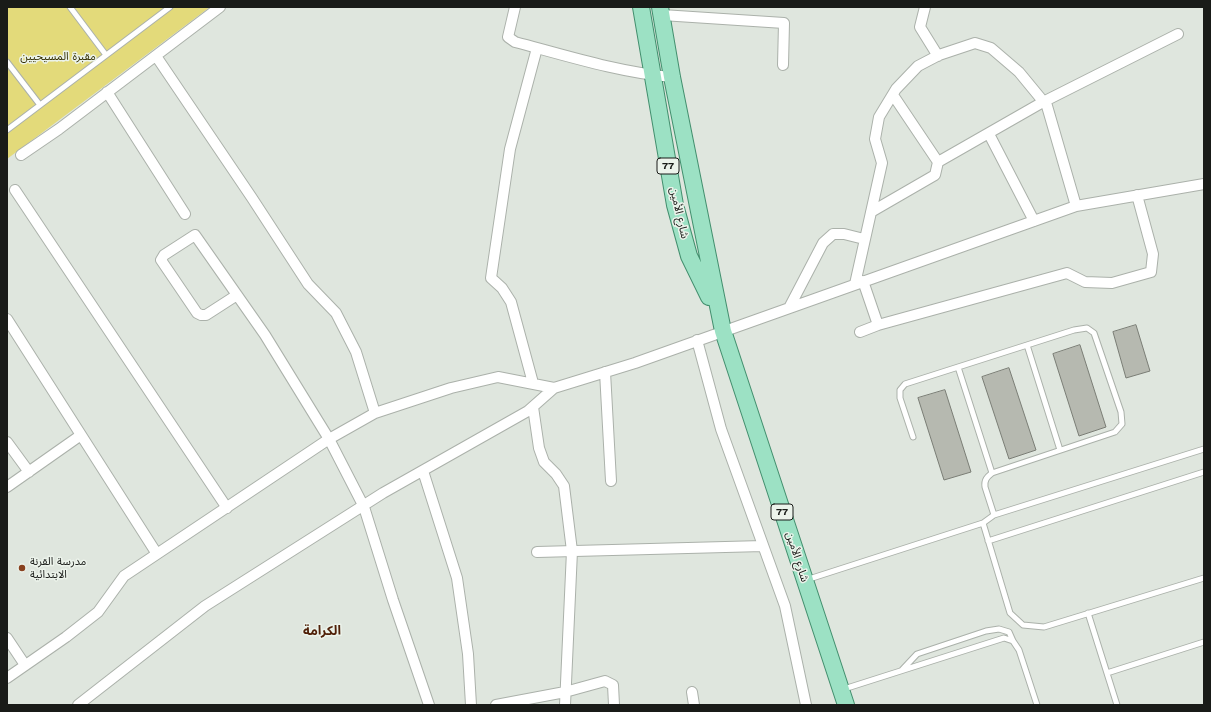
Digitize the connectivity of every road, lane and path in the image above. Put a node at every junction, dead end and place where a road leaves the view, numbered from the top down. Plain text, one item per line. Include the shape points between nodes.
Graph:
1 (70, 7) edge
2 (170, 7) edge
3 (220, 7) edge
4 (515, 7) edge
5 (641, 7) edge
6 (925, 7) edge
7 (661, 11) edge
8 (1178, 34) dead end
9 (537, 48) junction
10 (106, 55) junction
11 (156, 56) junction
12 (938, 56) junction
13 (7, 62) edge
14 (783, 65) dead end
15 (652, 76) junction
16 (672, 77) junction
17 (107, 92) junction
18 (893, 94) junction
19 (1043, 102) junction
20 (40, 105) junction
21 (7, 130) edge
22 (989, 134) junction
23 (21, 155) dead end
24 (938, 162) junction
25 (1204, 184) edge
26 (15, 190) dead end
27 (1137, 195) junction
28 (1076, 206) junction
29 (871, 212) junction
30 (185, 214) dead end
31 (1034, 221) junction
32 (864, 239) junction
33 (859, 283) junction
34 (237, 295) junction
35 (789, 308) junction
36 (7, 319) edge
37 (721, 324) junction
38 (878, 325) junction
39 (860, 332) dead end
40 (697, 340) junction
41 (1028, 345) junction
42 (958, 367) junction
43 (604, 372) junction
44 (533, 383) junction
45 (554, 388) junction
46 (533, 407) junction
47 (375, 413) junction
48 (81, 435) junction
49 (913, 437) dead end
50 (329, 439) junction
51 (7, 442) edge
52 (1204, 449) edge
53 (1060, 450) junction
54 (423, 471) junction
55 (28, 472) junction
56 (1204, 472) edge
57 (992, 473) junction
58 (611, 481) dead end
59 (7, 487) edge
60 (364, 507) junction
61 (227, 508) junction
62 (994, 515) junction
63 (983, 523) junction
64 (988, 541) junction
65 (763, 546) junction
66 (537, 552) dead end
67 (572, 552) junction
68 (157, 554) junction
69 (1204, 578) edge
70 (805, 580) junction
71 (1088, 613) junction
72 (7, 638) edge
73 (1013, 641) junction
74 (1204, 642) edge
75 (25, 665) junction
76 (902, 670) junction
77 (1107, 673) junction
78 (7, 678) edge
79 (841, 690) junction
80 (565, 692) junction
81 (692, 692) dead end
82 (78, 705) edge
83 (429, 705) edge
84 (470, 705) edge
85 (496, 705) edge
86 (565, 705) edge
87 (614, 705) edge
88 (694, 705) edge
89 (806, 705) edge
90 (846, 705) edge
91 (1037, 705) edge
92 (1117, 705) edge

1 - 10 lane
2 - 10 lane
3 - 11 street
4 - 9 street via 508,37 515,42
5 - 15 main road, شارع الأمين / 77
6 - 12 street via 920,27
7 - 14 street via 784,23
7 - 16 main road, شارع الأمين / 77
8 - 19 street
9 - 15 street
9 - 44 street via 510,149 491,278 502,288 511,302
10 - 20 lane
11 - 17 street
11 - 47 street via 308,284 336,313 356,352
12 - 18 street via 918,66
12 - 19 street via 975,43 991,48 1019,72
13 - 20 lane
15 - 16 street
15 - 37 main road, شارع الأمين / 77 via 675,206 689,256
16 - 37 main road, شارع الأمين / 77
17 - 23 street
17 - 30 street
18 - 24 street
18 - 29 street via 879,117 875,139 882,162
19 - 22 street
19 - 28 street via 1047,106
20 - 21 lane
22 - 24 street
22 - 31 street
24 - 29 street via 935,175
25 - 27 street
26 - 61 street
27 - 28 street
27 - 38 street via 1153,254 1151,272 1112,283 1085,282 1067,273
28 - 31 street
29 - 32 street
31 - 33 street
32 - 33 street
32 - 35 street via 833,234 823,243
33 - 35 street
33 - 38 street
34 - 34 street via 195,235 164,255 161,260 197,313 201,315 206,315
34 - 50 street via 266,335
35 - 37 street
36 - 48 street
37 - 40 street
37 - 70 main road, شارع الأمين / 77
38 - 39 street
40 - 43 street
40 - 65 street via 721,429
41 - 42 lane
41 - 53 lane
41 - 53 lane via 1074,330 1087,328 1094,333 1121,412 1122,424 1115,432
42 - 49 lane via 905,384 900,390 900,398
42 - 57 lane
43 - 45 street
43 - 58 street
44 - 45 street
44 - 47 street via 498,377 451,388
45 - 46 street
46 - 54 street
46 - 67 street via 539,448 544,462 564,486
47 - 50 street
48 - 55 street
48 - 68 street
50 - 60 street
50 - 61 street
51 - 55 street
52 - 62 lane
53 - 57 lane
54 - 60 street via 383,493
54 - 84 street via 457,578 468,654
55 - 59 street
56 - 64 lane
57 - 62 lane via 984,482 984,487
60 - 82 street via 205,606
60 - 83 street
61 - 68 street
62 - 63 lane
63 - 64 lane
63 - 70 lane
64 - 71 lane via 1010,613 1023,625 1044,627
65 - 67 street
65 - 89 street via 785,606
66 - 67 street
67 - 80 street
68 - 75 street via 124,576 98,612
69 - 71 lane
70 - 79 main road, شارع الأمين / 77
71 - 77 lane
72 - 75 street
73 - 76 lane via 1004,638
73 - 76 lane via 1009,632 999,628 986,631 917,654
73 - 91 lane via 1019,650
74 - 77 lane
75 - 78 street
76 - 79 lane
77 - 92 lane
79 - 90 main road, شارع الأمين / 77
80 - 85 street
80 - 86 street
80 - 87 street via 606,681 613,685
81 - 88 street

